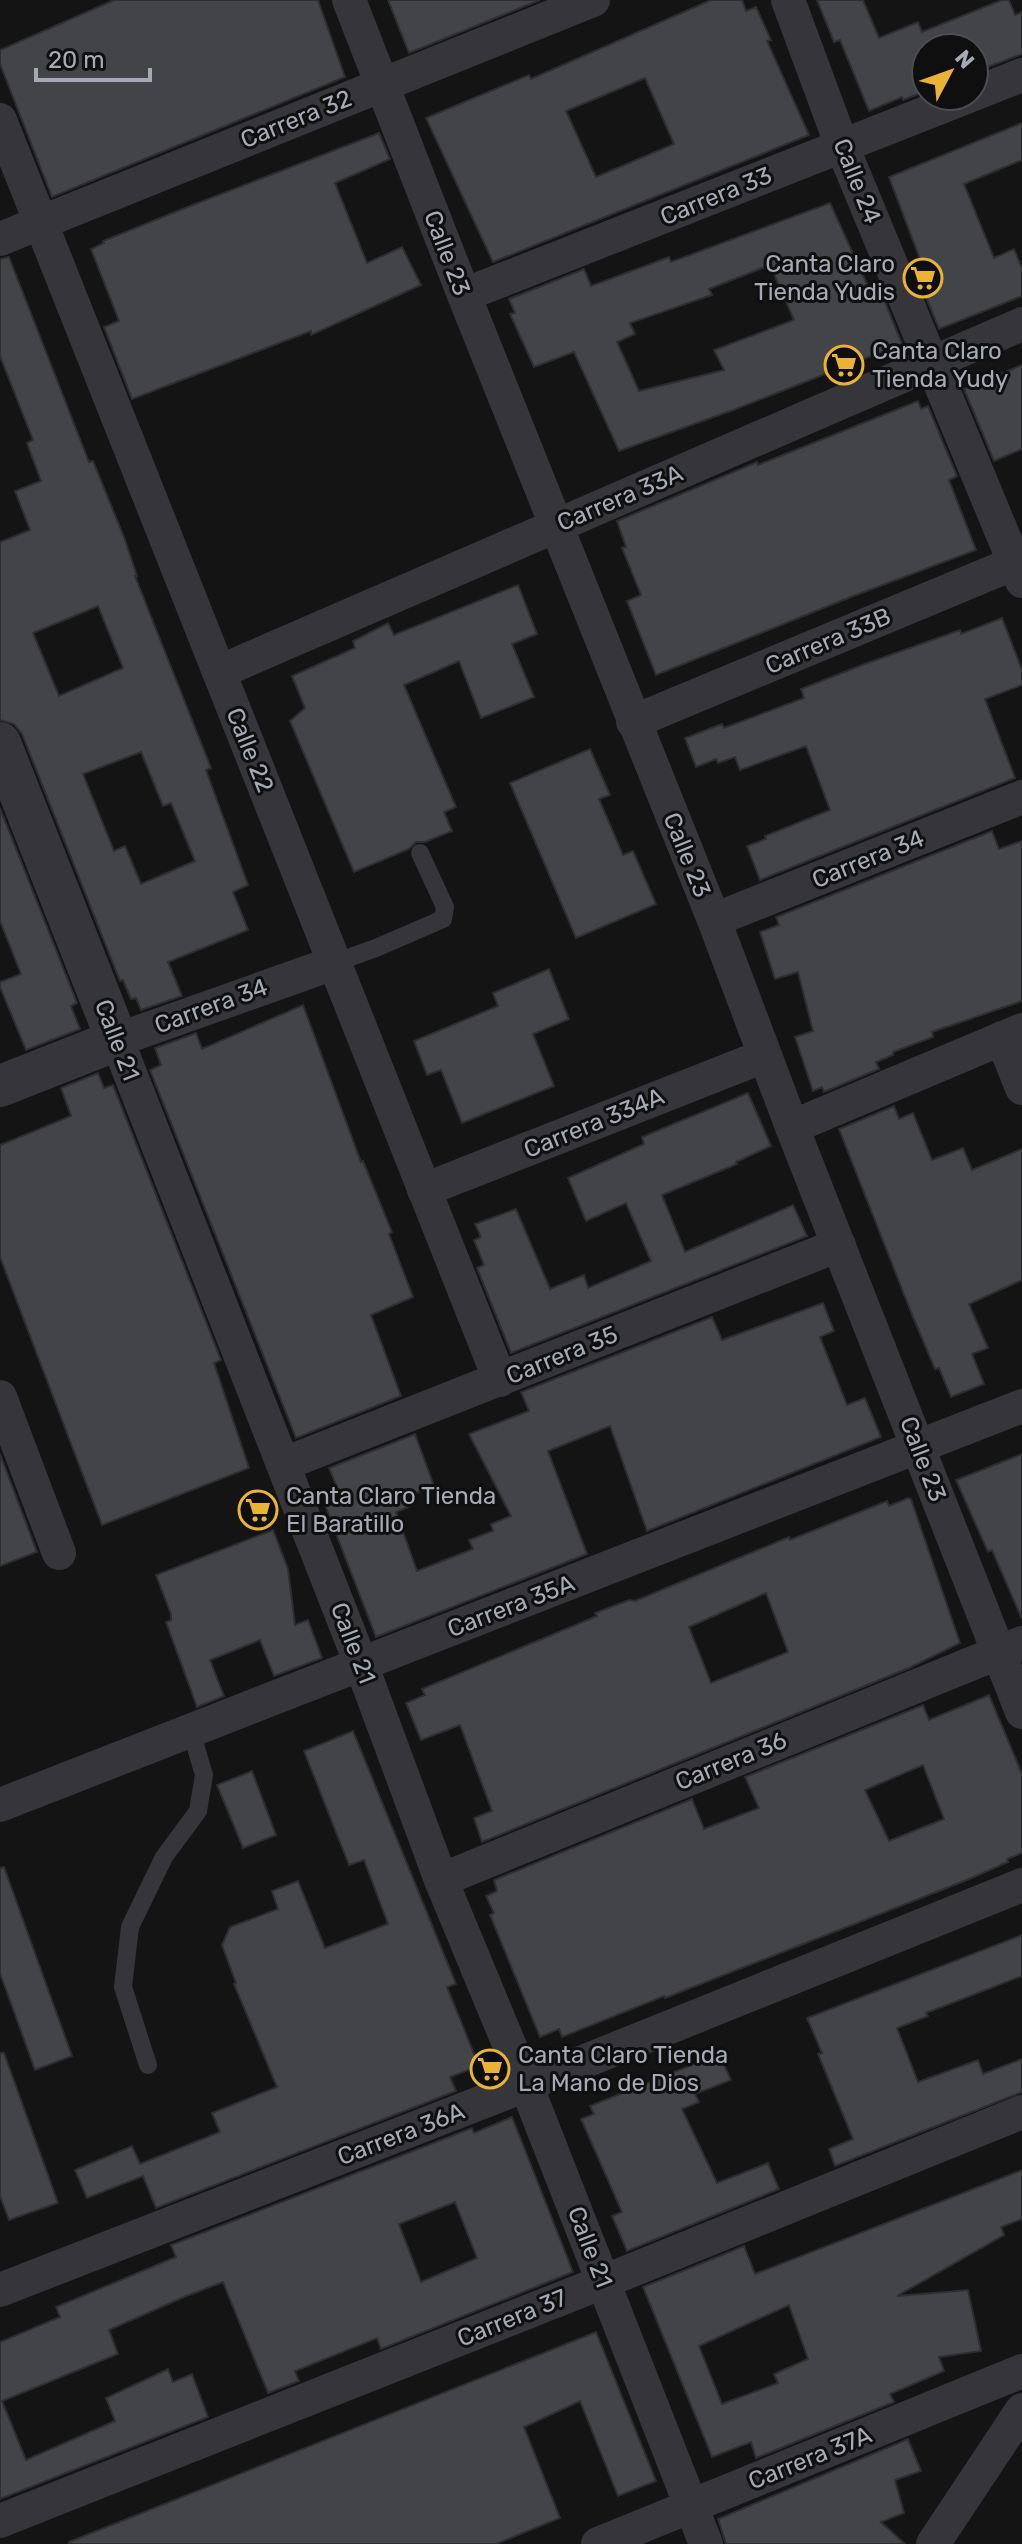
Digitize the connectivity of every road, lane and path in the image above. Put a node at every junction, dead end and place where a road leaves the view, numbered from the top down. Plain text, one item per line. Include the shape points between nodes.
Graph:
1 (349, 0) edge
2 (593, 0) edge
3 (788, 0) edge
4 (1022, 75) edge
5 (382, 83) junction
6 (990, 88) edge
7 (929, 112) edge
8 (0, 120) edge
9 (842, 146) junction
10 (41, 224) junction
11 (0, 239) edge
12 (464, 295) junction
13 (1022, 324) edge
14 (932, 363) junction
15 (556, 526) junction
16 (1020, 568) edge
17 (219, 672) junction
18 (633, 722) junction
19 (0, 743) edge
20 (1022, 797) edge
21 (420, 853) dead end
22 (714, 920) junction
23 (334, 963) junction
24 (1012, 1034) edge
25 (117, 1040) junction
26 (764, 1056) junction
27 (0, 1086) edge
28 (1022, 1088) edge
29 (792, 1127) junction
30 (424, 1190) junction
31 (839, 1245) junction
32 (500, 1380) junction
33 (0, 1397) edge
34 (1022, 1406) edge
35 (918, 1448) junction
36 (284, 1464) junction
37 (59, 1553) dead end
38 (1010, 1647) edge
39 (361, 1664) junction
40 (1022, 1712) edge
41 (191, 1731) junction
42 (0, 1805) edge
43 (441, 1880) junction
44 (1022, 1885) edge
45 (148, 2065) dead end
46 (526, 2085) junction
47 (1022, 2112) edge
48 (603, 2282) junction
49 (0, 2290) edge
50 (1022, 2371) edge
51 (1022, 2410) edge
52 (692, 2506) junction
53 (0, 2521) edge
54 (598, 2544) edge
55 (706, 2544) edge
56 (933, 2544) edge

1 - 5 street, Calle 23
2 - 5 street, Carrera 32
3 - 9 street, Calle 24
4 - 6 street, Carrera 33
5 - 10 street, Carrera 32
5 - 12 street, Calle 23
7 - 9 street, Carrera 33
8 - 10 street, Calle 22
9 - 12 street, Carrera 33
9 - 14 street, Calle 24
10 - 11 street, Carrera 32
10 - 17 street, Calle 22
12 - 15 street, Calle 23
13 - 14 street, Carrera 33A
14 - 15 street, Carrera 33A
14 - 16 street, Calle 24
15 - 17 street, Carrera 33A
15 - 18 street, Calle 23
16 - 18 street, Carrera 33B
17 - 23 street, Calle 22
18 - 22 street, Calle 23
19 - 25 street, Calle 21
20 - 22 street, Carrera 34
21 - 23 lane via 445,907 443,919
22 - 26 street, Calle 23
23 - 25 street, Carrera 34
23 - 30 street, Calle 22
24 - 28 street
24 - 29 street
25 - 27 street, Carrera 34
25 - 36 street, Calle 21
26 - 29 street, Calle 23
26 - 30 street, Carrera 334A
29 - 31 street, Calle 23
30 - 32 street, Calle 22
31 - 32 street, Carrera 35
31 - 35 street, Calle 23
32 - 36 street, Carrera 35
33 - 37 street
34 - 35 street, Carrera 35A
35 - 38 street, Calle 23
35 - 39 street, Carrera 35A
36 - 39 street, Calle 21
38 - 40 street, Calle 23
38 - 43 street, Carrera 36
39 - 41 street, Carrera 35A
39 - 43 street, Calle 21
41 - 42 street, Carrera 35A
41 - 45 lane via 204,1775 198,1811 164,1857 130,1927 123,1987
43 - 46 street, Calle 21
44 - 46 street, Carrera 36A
46 - 48 street, Calle 21
46 - 49 street, Carrera 36A
47 - 48 street, Carrera 37
48 - 52 street, Calle 21
48 - 53 street, Carrera 37
50 - 52 street, Carrera 37A
51 - 56 street
52 - 54 street, Carrera 37A
52 - 55 street, Calle 21

